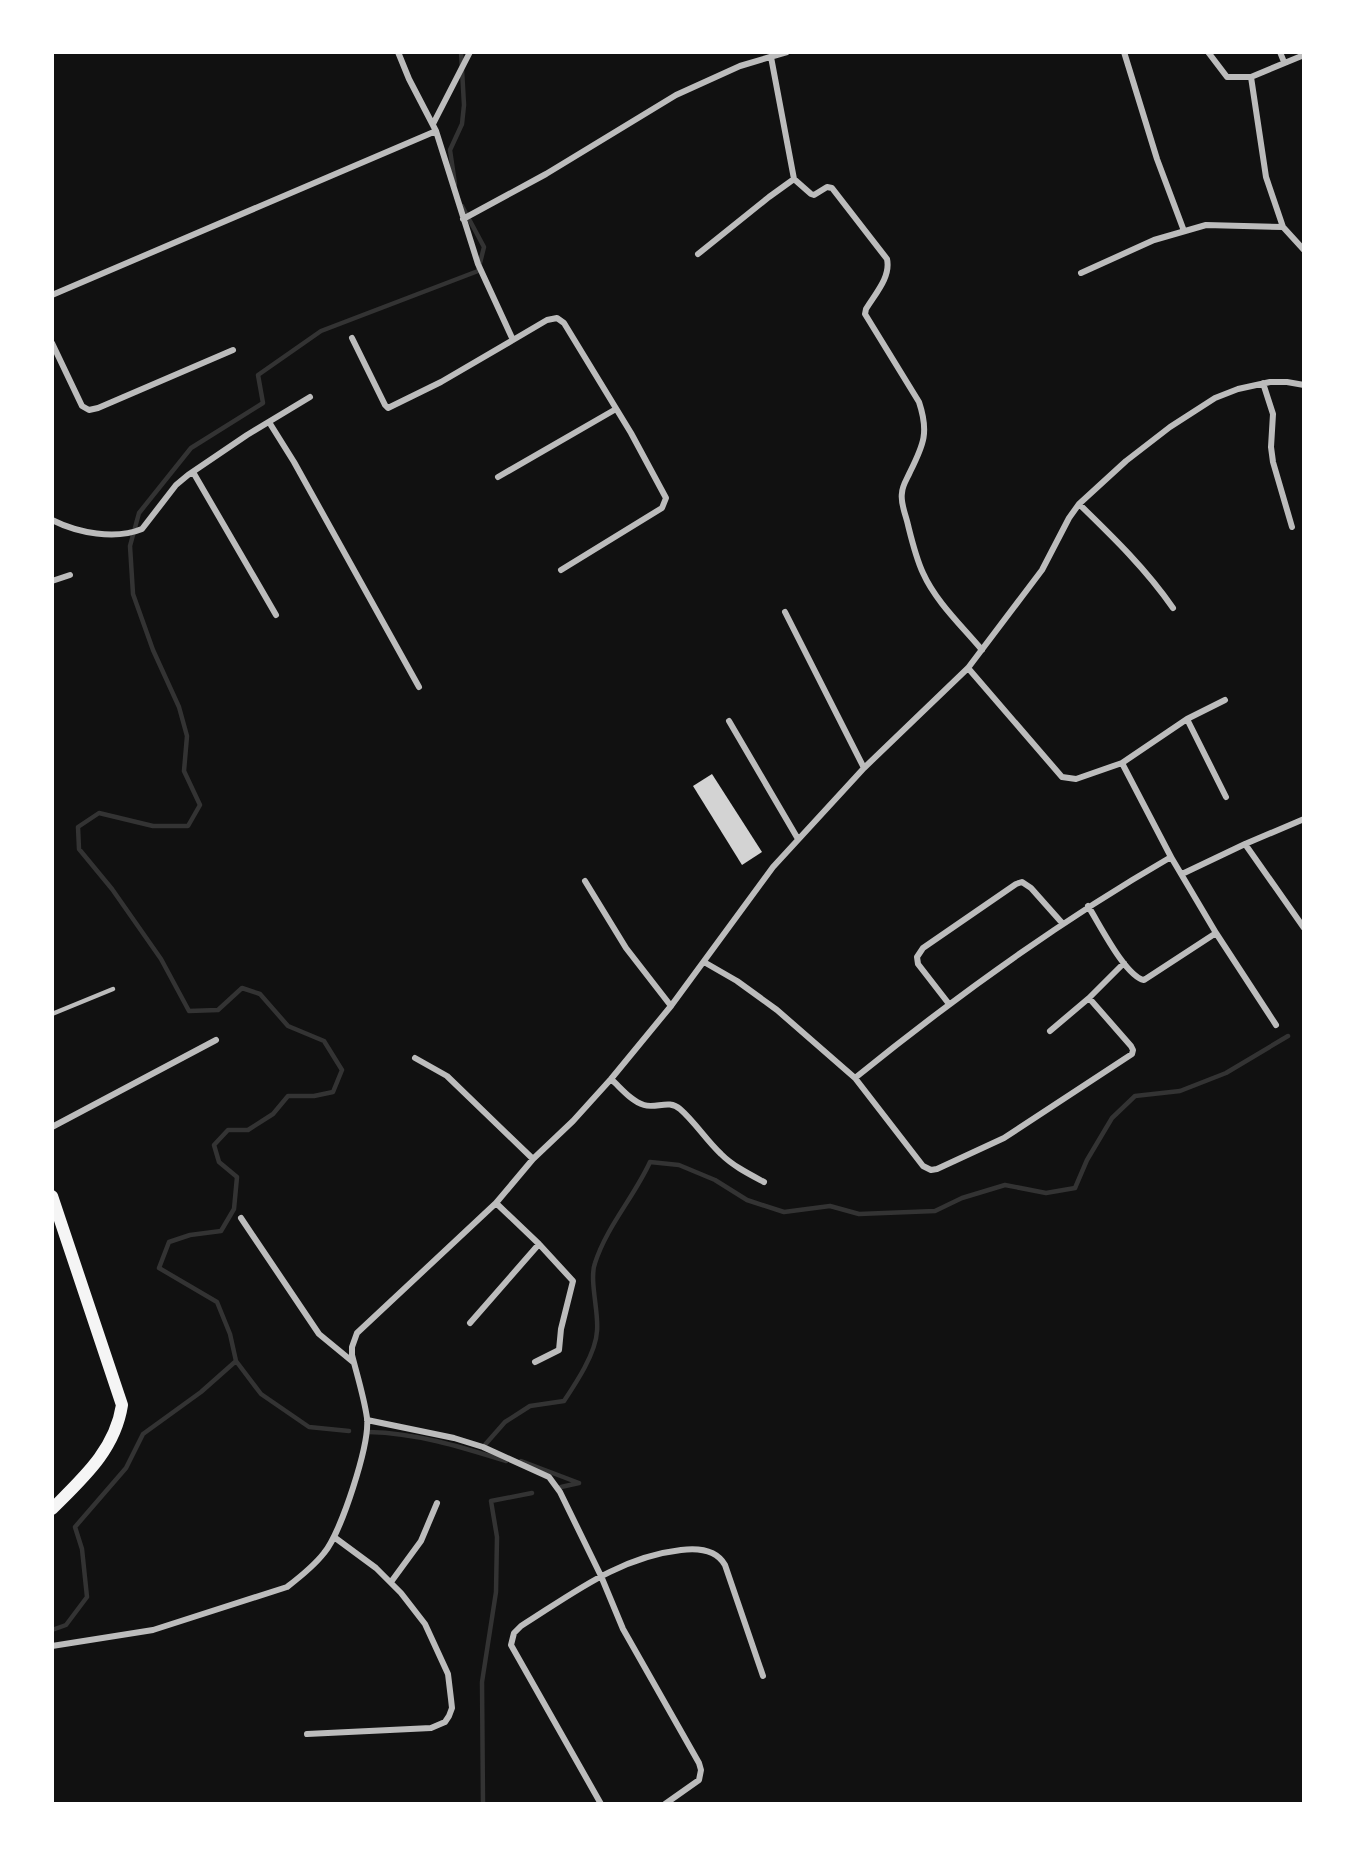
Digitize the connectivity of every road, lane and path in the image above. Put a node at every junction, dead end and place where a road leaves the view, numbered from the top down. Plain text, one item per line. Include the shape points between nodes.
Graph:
1 (398, 52) edge
2 (787, 52) edge
3 (1124, 52) edge
4 (1208, 52) edge
5 (1280, 52) edge
6 (1304, 55) edge
7 (468, 56) edge
8 (760, 56) edge
9 (771, 57) junction
10 (1284, 62) junction
11 (1251, 77) junction
12 (434, 128) junction
13 (794, 179) junction
14 (465, 218) junction
15 (1283, 227) junction
16 (1184, 231) junction
17 (1304, 250) edge
18 (698, 254) dead end
19 (1081, 273) dead end
20 (52, 295) edge
21 (352, 338) dead end
22 (513, 340) junction
23 (52, 344) edge
24 (233, 350) dead end
25 (1263, 383) junction
26 (1304, 385) edge
27 (310, 397) dead end
28 (616, 409) junction
29 (269, 422) junction
30 (193, 472) junction
31 (498, 477) dead end
32 (1079, 504) junction
33 (52, 520) edge
34 (1292, 527) dead end
35 (561, 570) dead end
36 (70, 574) dead end
37 (52, 581) edge
38 (1173, 608) dead end
39 (785, 612) dead end
40 (276, 615) dead end
41 (982, 650) junction
42 (968, 668) junction
43 (419, 687) dead end
44 (1225, 700) dead end
45 (1187, 719) junction
46 (729, 721) dead end
47 (1122, 763) junction
48 (864, 768) junction
49 (1226, 797) dead end
50 (1304, 819) edge
51 (798, 839) junction
52 (1245, 844) junction
53 (1171, 857) junction
54 (1182, 874) junction
55 (585, 881) dead end
56 (1088, 906) junction
57 (1063, 924) junction
58 (1304, 928) edge
59 (1216, 933) junction
60 (704, 962) junction
61 (1124, 963) junction
62 (113, 989) dead end
63 (1089, 998) junction
64 (949, 1004) junction
65 (671, 1006) junction
66 (52, 1014) edge
67 (1276, 1024) dead end
68 (1050, 1031) dead end
69 (216, 1040) dead end
70 (415, 1058) dead end
71 (855, 1078) junction
72 (611, 1079) junction
73 (52, 1128) edge
74 (533, 1159) junction
75 (764, 1182) dead end
76 (52, 1196) edge
77 (496, 1203) junction
78 (241, 1218) dead end
79 (539, 1244) junction
80 (470, 1323) dead end
81 (354, 1362) junction
82 (535, 1362) dead end
83 (367, 1420) junction
84 (436, 1503) dead end
85 (52, 1509) edge
86 (334, 1537) junction
87 (601, 1576) junction
88 (391, 1582) junction
89 (52, 1646) edge
90 (763, 1676) dead end
91 (307, 1734) dead end
92 (601, 1803) edge
93 (665, 1803) edge

1 - 12 street
2 - 9 street
3 - 16 street
4 - 11 street via 1227,77
5 - 10 street
6 - 10 street
7 - 12 street
8 - 9 street
8 - 14 street via 676,95
9 - 13 street
10 - 11 street
11 - 15 street via 1266,177
12 - 14 street
12 - 20 street
13 - 18 street
13 - 41 street via 811,195 832,188 887,259 887,274 865,314 919,402 925,438 905,483 903,504 924,576
14 - 22 street via 478,264
15 - 16 street via 1206,225
15 - 17 street
16 - 19 street
21 - 22 street via 390,408
22 - 28 street via 547,320 561,320
23 - 24 street via 82,406 89,410
25 - 26 street
25 - 32 street via 1215,398 1170,427
25 - 34 street via 1273,414 1273,462
27 - 29 street
28 - 31 street
28 - 35 street via 666,501 662,508
29 - 30 street
29 - 43 street
30 - 33 street via 176,485 137,531 104,534
30 - 40 street
32 - 38 street via 1121,544
32 - 41 street via 1042,570
36 - 37 street
39 - 48 street
41 - 42 street
42 - 47 street via 1062,777 1076,779
42 - 48 street
44 - 45 street
45 - 47 street
45 - 49 street
46 - 51 street
47 - 53 street
48 - 51 street
50 - 52 street
51 - 60 street
52 - 54 street
52 - 58 street
53 - 54 street
53 - 56 street
54 - 59 street
55 - 65 street via 626,948
56 - 57 street
56 - 61 street
57 - 64 street
57 - 64 street via 1022,882 922,948 918,964
59 - 61 street via 1144,980
59 - 67 street
60 - 65 street
60 - 71 street via 777,1010
61 - 63 street
62 - 66 lane
63 - 68 street
63 - 71 street via 1131,1046 1132,1054 1004,1138 938,1169 923,1166
64 - 71 street
65 - 72 street
69 - 73 street
70 - 74 street via 447,1076
72 - 74 street
72 - 75 street via 643,1105 669,1104 679,1108 720,1153
74 - 77 street
76 - 85 main road via 122,1405 111,1442 96,1465
77 - 79 street
77 - 81 street via 363,1326 352,1347
78 - 81 street via 319,1334
79 - 80 street
79 - 82 street via 573,1284 559,1350
81 - 83 street
83 - 86 street via 356,1480
83 - 87 street via 483,1447 549,1478 560,1491
84 - 88 street via 421,1541
86 - 88 street
86 - 89 street via 326,1552 287,1587 153,1630
87 - 90 street via 661,1552 693,1548 719,1557
87 - 92 street via 521,1626 511,1645
87 - 93 street via 623,1629 701,1770 695,1784
88 - 91 street via 425,1624 448,1674 452,1708 449,1716 431,1728

